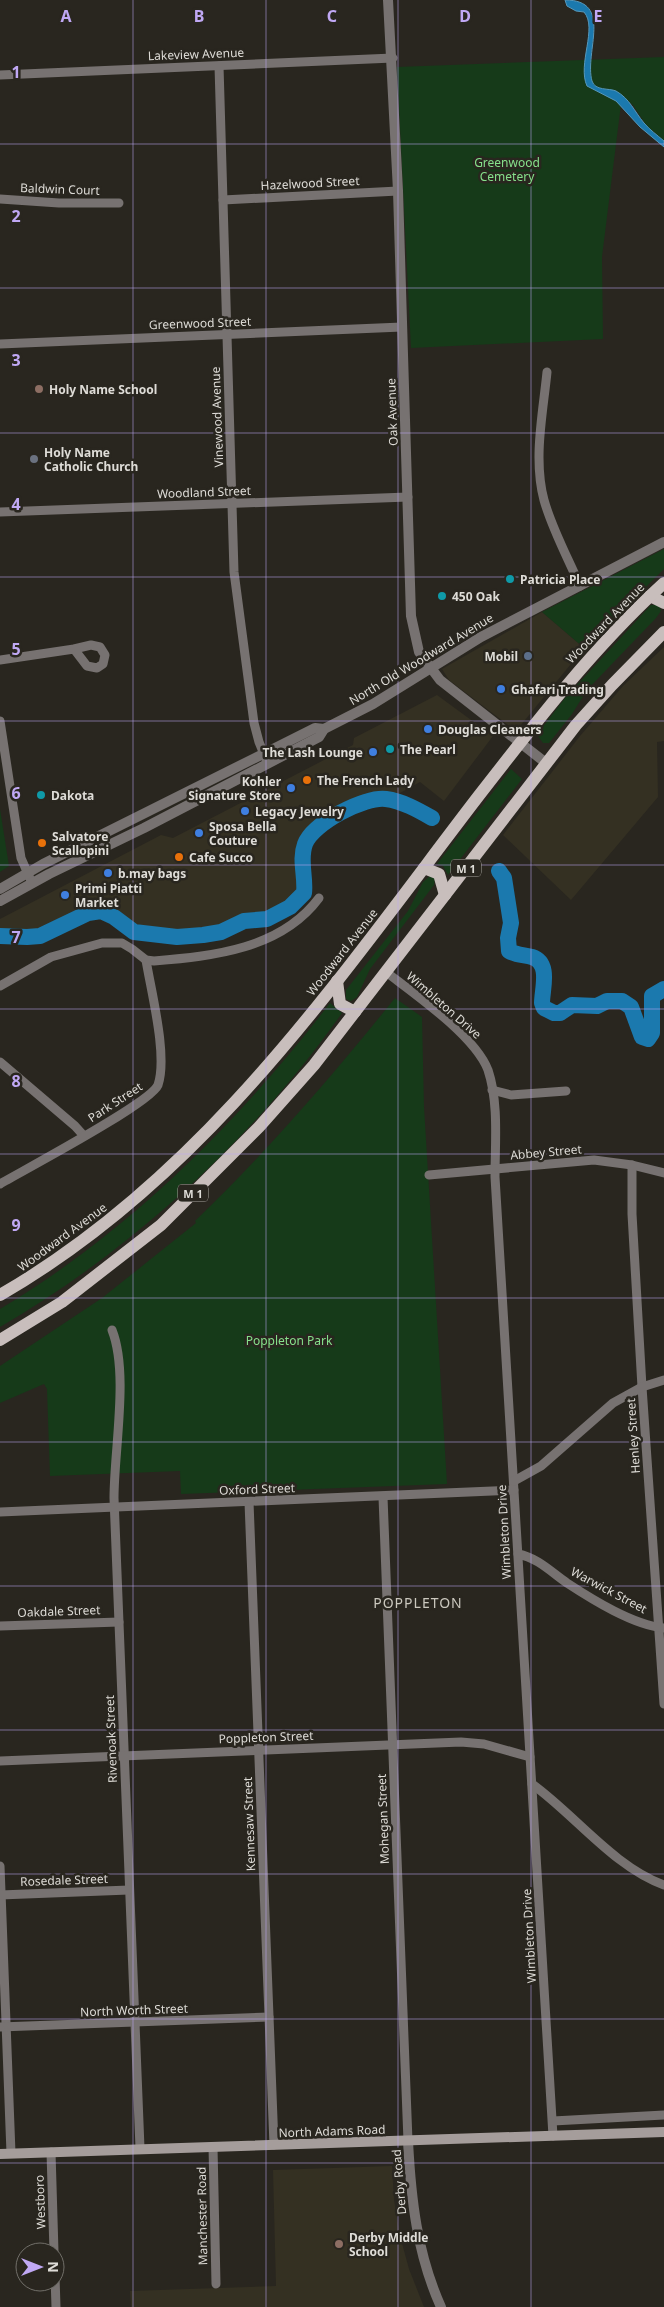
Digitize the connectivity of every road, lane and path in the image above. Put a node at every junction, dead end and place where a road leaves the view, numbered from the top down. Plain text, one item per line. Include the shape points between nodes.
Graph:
1 (388, 0) edge
2 (393, 58) junction
3 (219, 66) junction
4 (0, 75) edge
5 (398, 191) junction
6 (0, 199) edge
7 (223, 200) junction
8 (119, 202) dead end
9 (402, 327) junction
10 (228, 335) junction
11 (0, 344) edge
12 (547, 372) dead end
13 (408, 497) junction
14 (232, 504) junction
15 (0, 512) edge
16 (664, 542) edge
17 (664, 583) edge
18 (580, 586) junction
19 (650, 596) junction
20 (664, 603) edge
21 (664, 632) edge
22 (74, 649) dead end
23 (0, 660) edge
24 (430, 667) junction
25 (0, 722) edge
26 (519, 742) junction
27 (266, 758) junction
28 (546, 763) junction
29 (139, 816) junction
30 (144, 828) junction
31 (424, 868) junction
32 (27, 873) junction
33 (32, 883) junction
34 (0, 889) edge
35 (445, 895) junction
36 (319, 898) dead end
37 (0, 901) edge
38 (146, 960) junction
39 (386, 972) junction
40 (337, 981) junction
41 (0, 986) edge
42 (355, 1012) junction
43 (0, 1062) edge
44 (492, 1090) junction
45 (566, 1091) dead end
46 (84, 1136) junction
47 (632, 1165) junction
48 (495, 1169) junction
49 (664, 1173) edge
50 (429, 1175) dead end
51 (0, 1184) edge
52 (0, 1295) edge
53 (112, 1330) dead end
54 (0, 1340) edge
55 (664, 1380) edge
56 (642, 1387) junction
57 (514, 1486) junction
58 (383, 1496) junction
59 (249, 1502) junction
60 (114, 1508) junction
61 (0, 1512) edge
62 (518, 1554) junction
63 (118, 1622) junction
64 (0, 1626) edge
65 (661, 1628) edge
66 (664, 1704) edge
67 (393, 1745) junction
68 (258, 1750) junction
69 (124, 1756) junction
70 (530, 1757) junction
71 (0, 1761) edge
72 (532, 1784) junction
73 (0, 1866) edge
74 (664, 1885) edge
75 (129, 1890) junction
76 (1, 1895) edge
77 (269, 2016) junction
78 (135, 2022) junction
79 (3, 2027) edge
80 (664, 2115) edge
81 (553, 2121) junction
82 (664, 2132) edge
83 (553, 2136) junction
84 (408, 2141) junction
85 (274, 2145) junction
86 (213, 2147) junction
87 (140, 2148) junction
88 (51, 2152) junction
89 (5, 2154) edge
90 (54, 2242) edge
91 (216, 2284) dead end
92 (56, 2292) edge
93 (56, 2307) edge
94 (441, 2307) edge

1 - 2 street, Oak Avenue
2 - 3 street, Lakeview Avenue
2 - 5 street, Oak Avenue
3 - 4 street, Lakeview Avenue
3 - 7 street, Vinewood Avenue
5 - 7 street, Hazelwood Street
5 - 9 street, Oak Avenue
6 - 8 street, Baldwin Court via 59,203
7 - 10 street, Vinewood Avenue
9 - 10 street, Greenwood Street
9 - 13 street, Oak Avenue
10 - 11 street, Greenwood Street
10 - 14 street, Vinewood Avenue
12 - 18 street via 540,447 541,486 548,513
13 - 14 street, Woodland Street
13 - 24 street, Oak Avenue via 412,623 417,648
14 - 15 street, Woodland Street
14 - 27 street, Vinewood Avenue via 236,598 254,722
16 - 18 street, North Old Woodward Avenue
17 - 19 main road, Woodward Avenue / M 1
18 - 24 street, North Old Woodward Avenue
19 - 20 main road
19 - 26 main road, Woodward Avenue / M 1 via 587,660
21 - 28 main road, M 1 via 612,685
22 - 23 street
24 - 26 street, Oak Avenue via 440,680
24 - 27 street, North Old Woodward Avenue via 373,704 324,729 315,728
25 - 32 street via 21,858
26 - 28 street, Oak Avenue
26 - 31 main road, Woodward Avenue / M 1
27 - 29 street, North Old Woodward Avenue
27 - 30 street, North Old Woodward Avenue
28 - 35 main road, M 1
29 - 30 street
29 - 32 street, North Old Woodward Avenue
30 - 33 street, North Old Woodward Avenue
31 - 35 main road via 440,874
31 - 40 main road, Woodward Avenue / M 1
32 - 33 street
32 - 34 street, North Old Woodward Avenue
33 - 37 street, North Old Woodward Avenue
35 - 39 main road, M 1
36 - 38 street via 293,926 254,945 165,960
38 - 41 street via 122,943 102,943 51,958
38 - 46 street, Park Street via 158,1027 158,1084 151,1095
39 - 42 main road, M 1
39 - 44 street, Wimbleton Drive via 472,1043 484,1062
40 - 42 main road via 340,1004
40 - 52 main road, Woodward Avenue / M 1 via 256,1081 157,1181 100,1229 36,1275
42 - 54 main road, M 1 via 288,1096 161,1225 62,1302
43 - 46 street
44 - 45 street via 511,1095
44 - 48 street, Wimbleton Drive
46 - 51 street, Park Street
47 - 48 street, Abbey Street via 594,1160
47 - 49 street, Abbey Street
47 - 56 street, Henley Street
48 - 50 street, Abbey Street
48 - 57 street, Wimbleton Drive
53 - 60 street, Rivenoak Street via 118,1344 119,1394
55 - 56 street, Oxford Street
56 - 57 street, Oxford Street via 613,1403
56 - 65 street, Henley Street
57 - 58 street, Oxford Street
57 - 62 street, Wimbleton Drive
58 - 59 street, Oxford Street
58 - 67 street, Mohegan Street
59 - 60 street, Oxford Street
59 - 68 street, Kennesaw Street
60 - 61 street, Oxford Street
60 - 63 street, Rivenoak Street
62 - 65 street, Warwick Street via 538,1561 596,1600 635,1620
62 - 70 street, Wimbleton Drive
63 - 64 street, Oakdale Street
63 - 69 street, Rivenoak Street
65 - 66 street, Henley Street
67 - 68 street, Poppleton Street
67 - 70 street, Poppleton Street via 473,1743
67 - 84 street, Mohegan Street
68 - 69 street, Poppleton Street
68 - 77 street, Kennesaw Street
69 - 71 street, Poppleton Street
69 - 75 street, Rivenoak Street
70 - 72 street, Wimbleton Drive
72 - 74 street via 612,1852 637,1871
72 - 81 street, Wimbleton Drive
73 - 76 street
75 - 76 street, Rosedale Street
75 - 78 street, Rivenoak Street
76 - 79 street
77 - 78 street, North Worth Street
77 - 85 street, Kennesaw Street
78 - 79 street, North Worth Street
78 - 87 street, Rivenoak Street
79 - 89 street
80 - 81 street
81 - 83 street, Wimbleton Drive
82 - 83 main road, North Adams Road
83 - 84 main road, North Adams Road
84 - 85 main road, North Adams Road
84 - 94 street, Derby Road via 417,2230 425,2266
85 - 86 main road, North Adams Road
86 - 87 main road, North Adams Road
86 - 91 street, Manchester Road
87 - 88 main road, North Adams Road
88 - 89 main road, North Adams Road
88 - 90 street, Westboro
92 - 93 street

